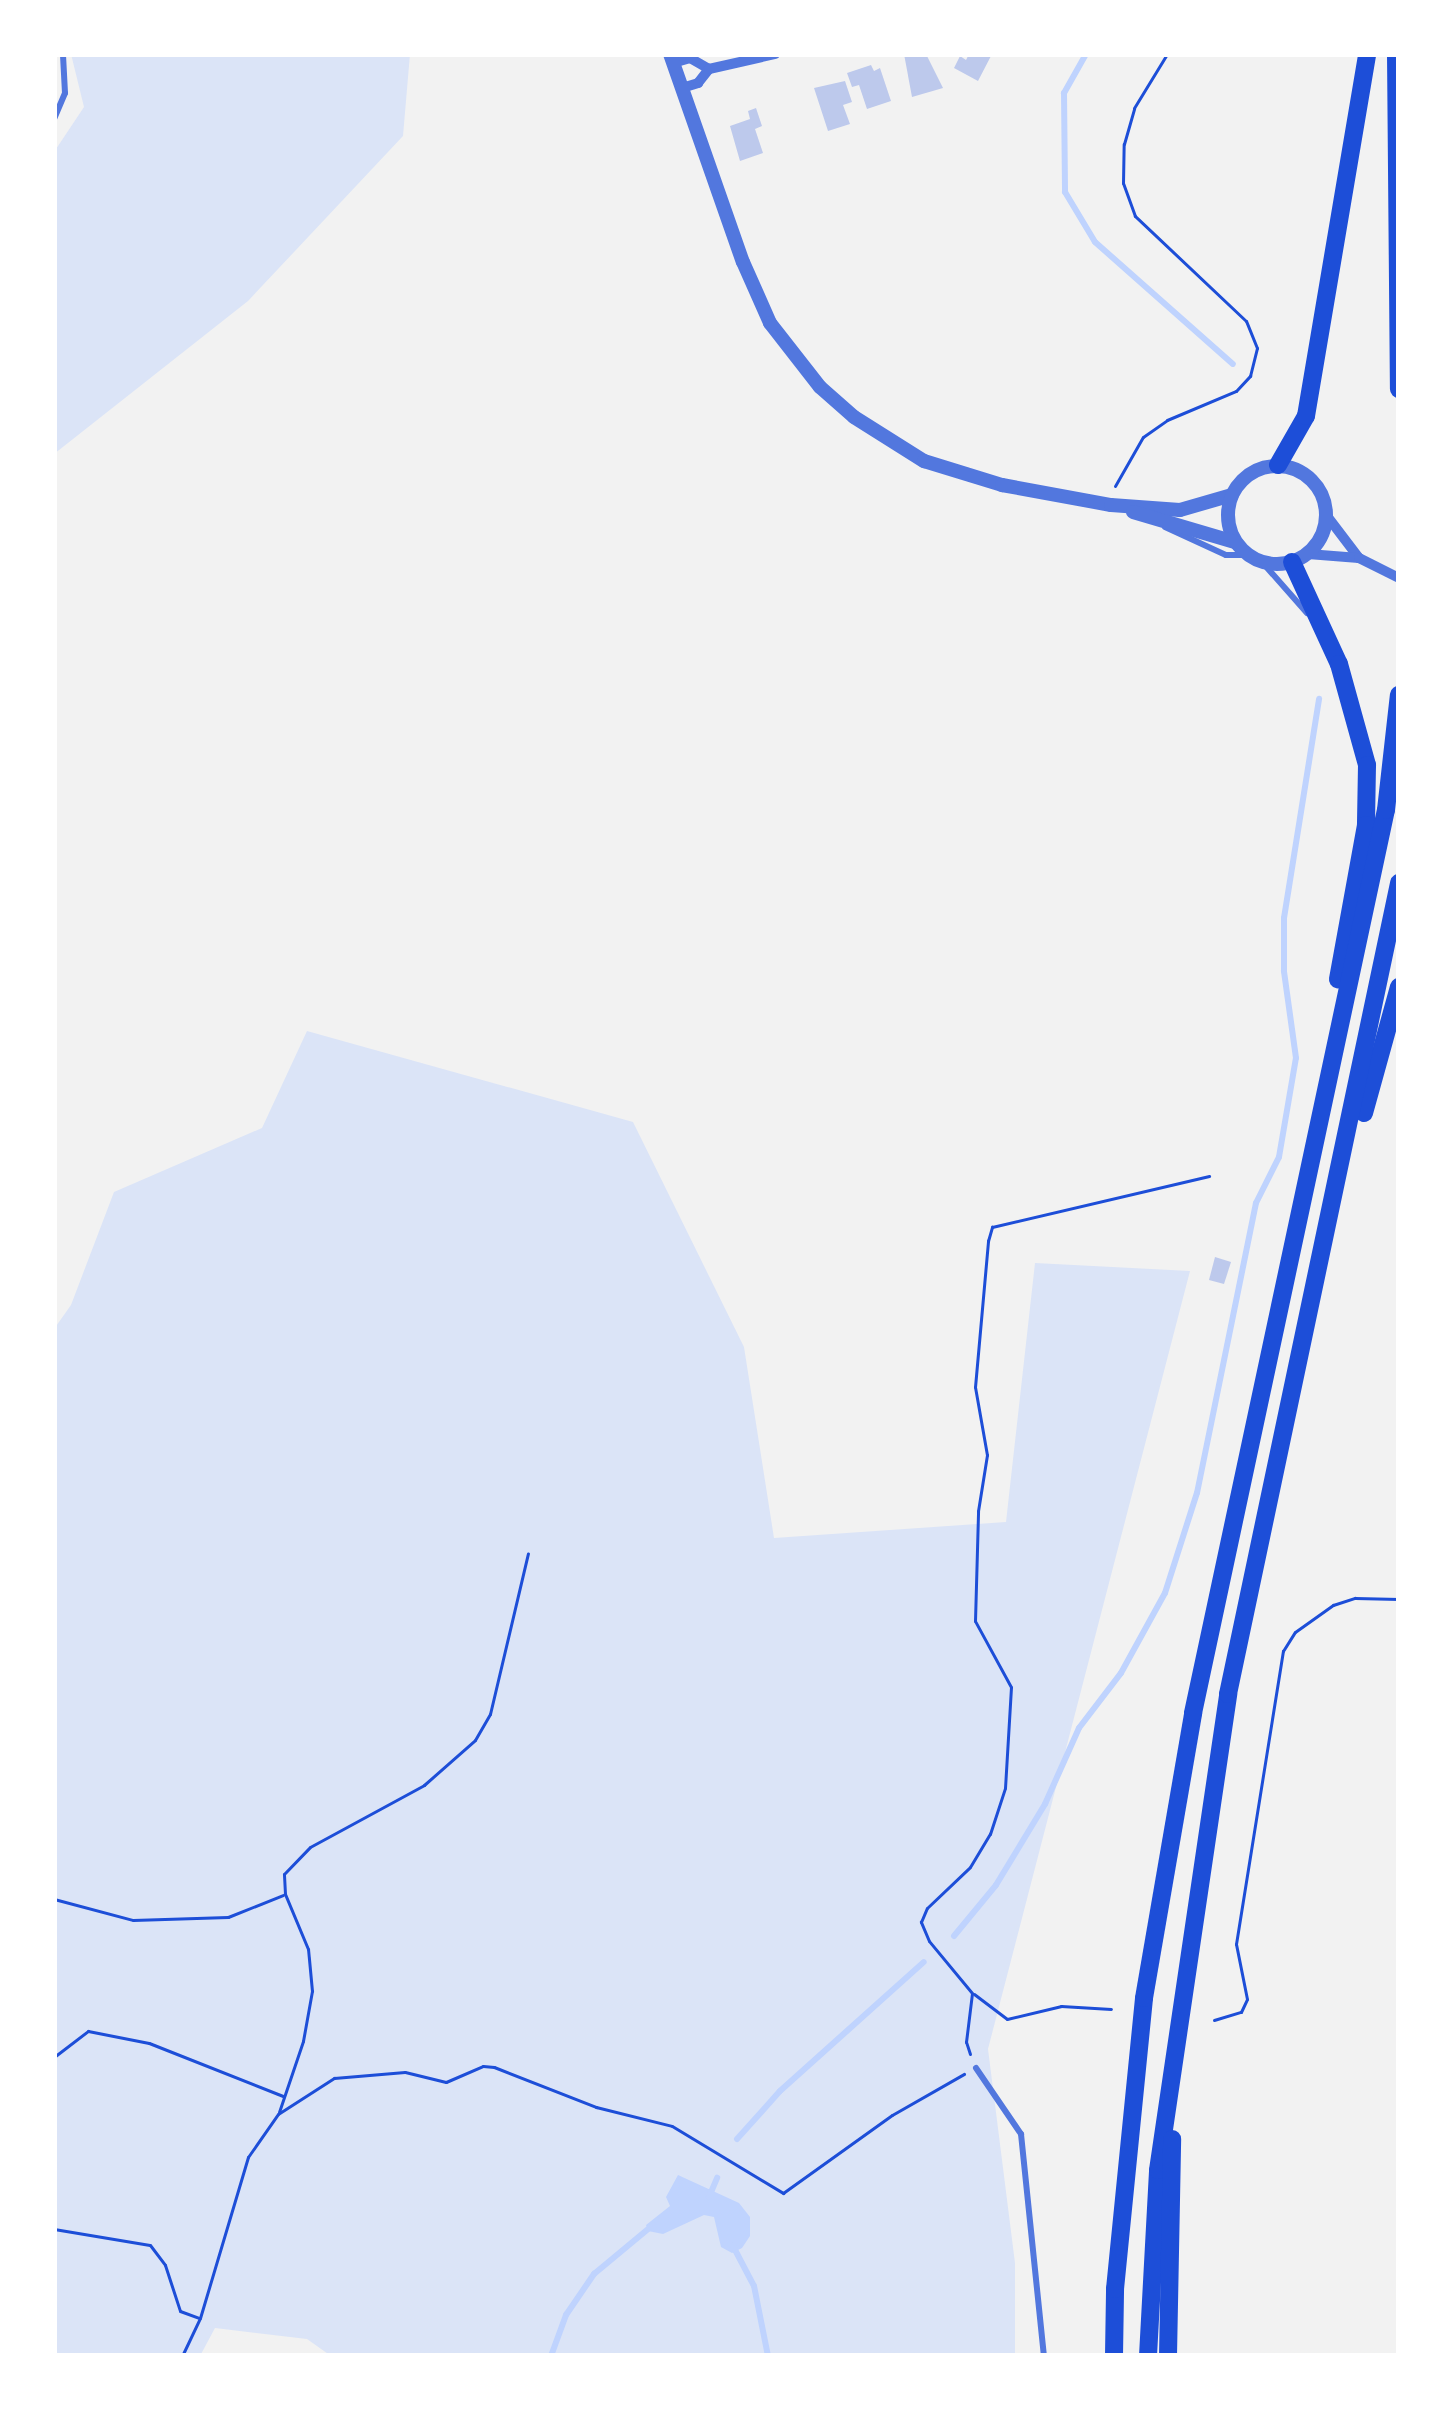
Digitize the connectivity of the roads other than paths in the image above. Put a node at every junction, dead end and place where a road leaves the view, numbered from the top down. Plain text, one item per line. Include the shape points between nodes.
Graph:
1 (63, 54) edge
2 (775, 54) edge
3 (1367, 54) edge
4 (1396, 54) edge
5 (672, 58) edge
6 (709, 69) junction
7 (682, 88) junction
8 (54, 119) edge
9 (1399, 389) edge
10 (1279, 465) junction
11 (1232, 495) junction
12 (1111, 505) junction
13 (1327, 516) junction
14 (1158, 520) junction
15 (1235, 542) junction
16 (1300, 558) junction
17 (1255, 559) junction
18 (1363, 560) junction
19 (1399, 578) edge
20 (1328, 636) junction
21 (1399, 695) edge
22 (1399, 883) edge
23 (1399, 987) edge
24 (1301, 1209) junction
25 (1301, 1362) junction
26 (1173, 2040) junction
27 (976, 2068) road end
28 (1045, 2356) edge
29 (1114, 2356) edge
30 (1148, 2356) edge
31 (1168, 2356) edge

1 - 8 lane via 65,94
2 - 6 street
3 - 10 highway via 1306,416
4 - 9 highway
5 - 6 street
5 - 7 street
6 - 7 street
7 - 12 street via 755,294 820,387 900,448 947,470
10 - 11 street via 1250,472
10 - 13 street via 1318,486
11 - 12 street via 1180,510
11 - 15 street
12 - 14 street
13 - 16 street
13 - 18 street
14 - 15 street
14 - 17 lane via 1178,537
15 - 17 street
16 - 17 street
16 - 18 street
16 - 20 highway
17 - 20 lane
18 - 19 street
20 - 24 highway via 1358,717 1368,788
21 - 24 highway via 1386,810
22 - 25 highway
23 - 25 highway
24 - 29 highway via 1193,1713 1144,1998
25 - 26 highway via 1228,1694
26 - 30 highway
26 - 31 highway
27 - 28 lane via 1022,2134

